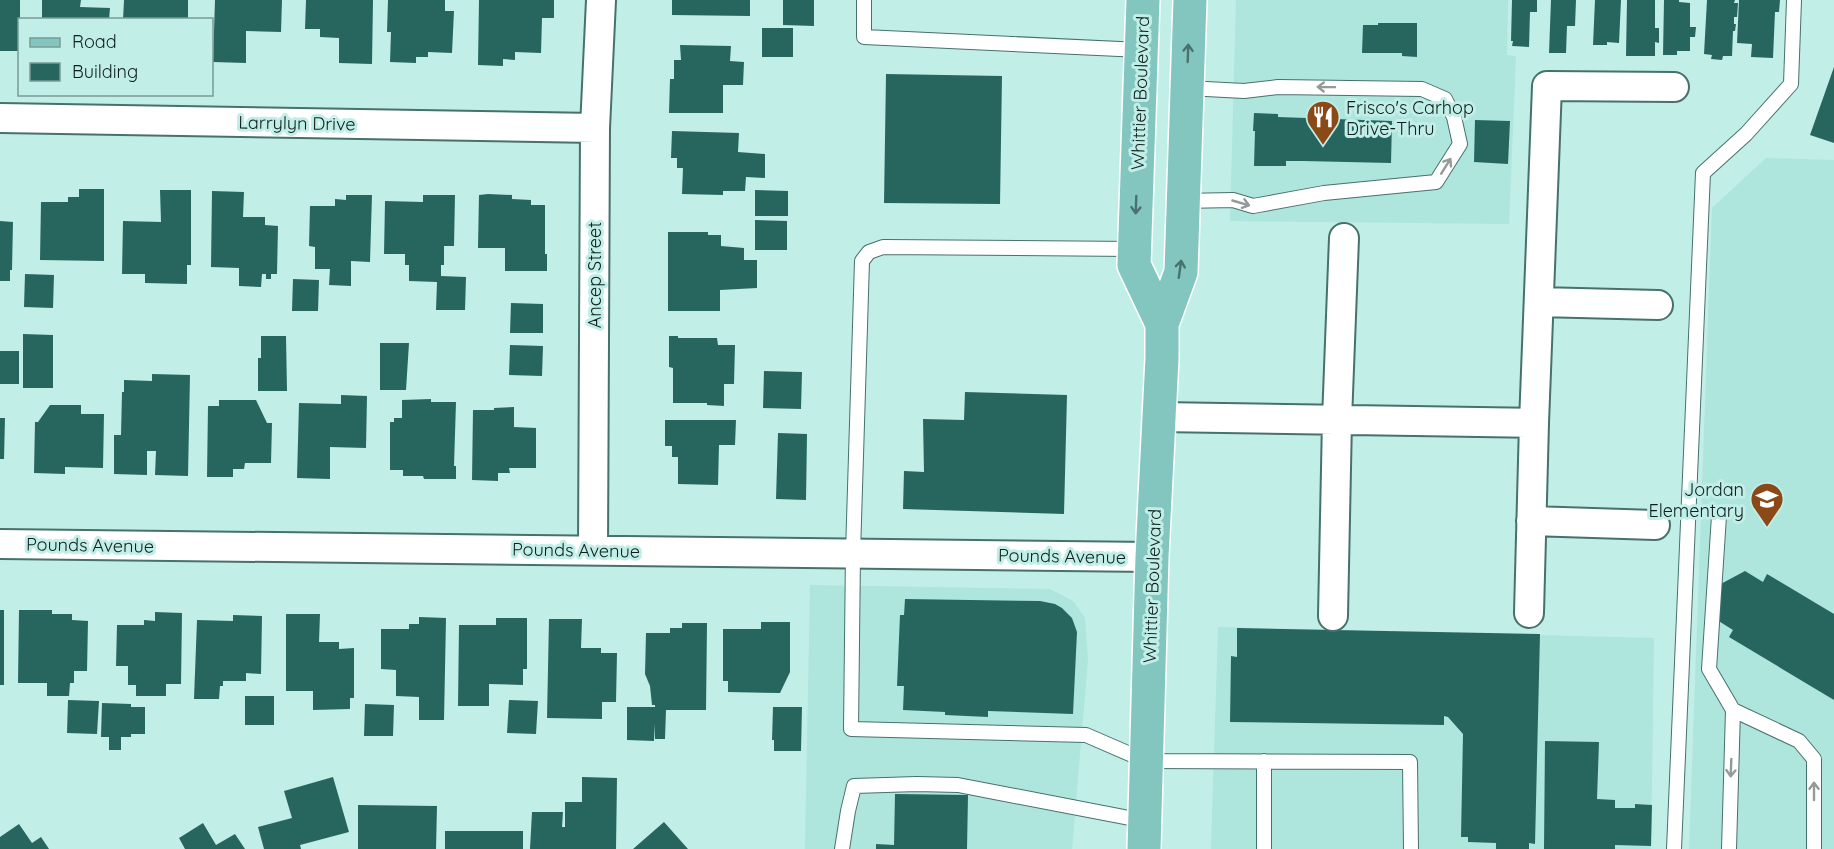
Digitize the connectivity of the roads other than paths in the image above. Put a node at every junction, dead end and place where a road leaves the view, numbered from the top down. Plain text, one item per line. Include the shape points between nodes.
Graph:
1 (601, 0) edge
2 (864, 0) edge
3 (1143, 0) edge
4 (1190, 0) edge
5 (1794, 0) edge
6 (1141, 50) junction
7 (1674, 87) dead end
8 (1187, 88) junction
9 (0, 118) edge
10 (595, 129) junction
11 (1183, 201) junction
12 (1344, 238) dead end
13 (1135, 249) junction
14 (1539, 302) junction
15 (1658, 305) dead end
16 (1162, 324) junction
17 (1159, 417) junction
18 (1338, 420) junction
19 (1534, 423) junction
20 (1719, 516) dead end
21 (1531, 521) junction
22 (1655, 525) dead end
23 (0, 544) edge
24 (593, 550) junction
25 (853, 553) junction
26 (1152, 557) junction
27 (1529, 613) dead end
28 (1333, 616) dead end
29 (1733, 710) junction
30 (1146, 761) junction
31 (1264, 761) junction
32 (1144, 835) edge
33 (842, 849) edge
34 (1264, 849) edge
35 (1411, 849) edge
36 (1674, 849) edge
37 (1729, 849) edge
38 (1814, 849) edge

1 - 10 street, Ancep Street
2 - 6 lane via 864,37
3 - 6 main road, Whittier Boulevard
8 -> 4 main road, Whittier Boulevard
5 - 36 lane via 1791,84 1746,135 1703,173
6 -> 13 main road, Whittier Boulevard
7 - 14 street via 1547,86
8 - 11 main road, Whittier Boulevard
11 -> 8 lane via 1233,200 1253,206 1324,193 1436,182 1460,144 1446,99 1422,89
9 - 10 street, Larrylyn Drive
10 - 24 street, Ancep Street
16 -> 11 main road, Whittier Boulevard via 1181,272
12 - 18 street
13 - 16 main road, Whittier Boulevard via 1134,265
13 - 25 lane via 883,248 869,252 862,261
14 - 15 street
14 - 19 street
16 - 17 main road, Whittier Boulevard
17 - 18 street
17 - 26 main road, Whittier Boulevard
18 - 19 street
18 - 28 street
19 - 21 street
20 - 29 lane via 1709,669
21 - 22 street
21 - 27 street
23 - 24 street, Pounds Avenue
24 - 25 street, Pounds Avenue
25 - 26 street, Pounds Avenue
25 - 30 lane via 851,729 1086,735
26 - 30 main road, Whittier Boulevard
29 -> 37 lane
38 -> 29 lane via 1814,759 1799,741
30 - 31 lane
30 - 32 main road, Whittier Boulevard
31 - 34 lane
31 - 35 lane via 1410,762
32 - 33 lane via 958,785 854,786

